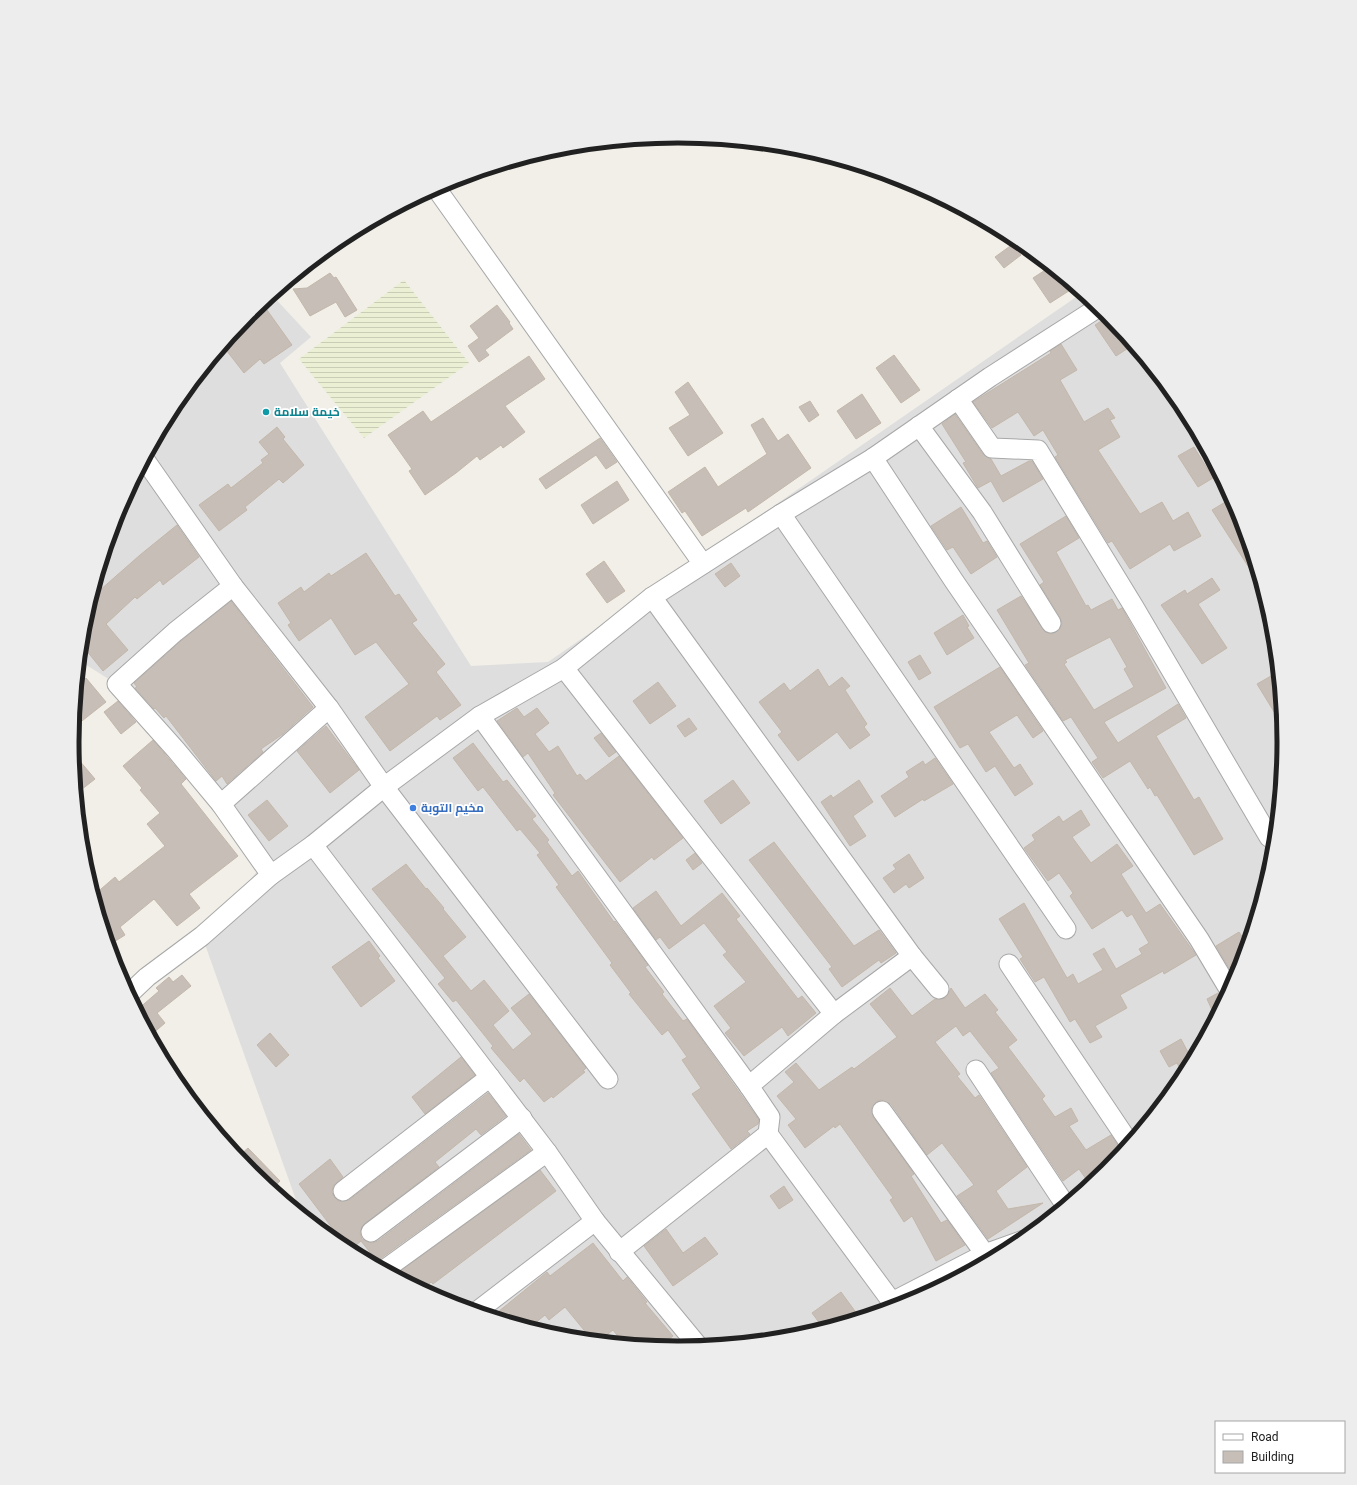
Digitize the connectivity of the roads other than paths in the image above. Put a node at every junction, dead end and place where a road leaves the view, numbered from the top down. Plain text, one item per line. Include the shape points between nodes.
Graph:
1 (440, 193) edge
2 (1093, 311) edge
3 (958, 399) junction
4 (919, 426) junction
5 (873, 458) junction
6 (148, 464) edge
7 (781, 514) junction
8 (703, 564) junction
9 (233, 586) junction
10 (652, 597) junction
11 (1051, 623) dead end
12 (564, 668) junction
13 (329, 708) junction
14 (480, 716) junction
15 (384, 787) junction
16 (221, 804) junction
17 (1270, 838) edge
18 (313, 845) junction
19 (271, 875) junction
20 (1066, 929) dead end
21 (912, 956) junction
22 (1009, 964) dead end
23 (1226, 985) edge
24 (939, 989) dead end
25 (133, 990) edge
26 (834, 1014) junction
27 (976, 1070) dead end
28 (490, 1077) junction
29 (608, 1079) dead end
30 (749, 1086) junction
31 (882, 1111) dead end
32 (522, 1118) junction
33 (768, 1134) junction
34 (1127, 1140) edge
35 (547, 1152) junction
36 (343, 1191) dead end
37 (1063, 1202) edge
38 (595, 1220) junction
39 (371, 1232) dead end
40 (999, 1249) edge
41 (619, 1252) junction
42 (985, 1254) junction
43 (388, 1267) edge
44 (914, 1293) edge
45 (891, 1302) edge
46 (481, 1308) edge
47 (694, 1342) edge

1 - 8 street
2 - 3 street
3 - 4 street
3 - 17 street via 992,448 1038,450
4 - 5 street
4 - 11 street via 982,512
5 - 7 street
5 - 23 street via 958,588 1199,939
6 - 9 street
7 - 8 street
7 - 20 street
8 - 10 street
9 - 13 street
9 - 16 street via 175,632 117,684
10 - 12 street
10 - 21 street
12 - 14 street
12 - 26 street
13 - 15 street
13 - 16 street
14 - 15 street
14 - 30 street
15 - 18 street
15 - 29 street
16 - 19 street
18 - 19 street
18 - 28 street
19 - 25 street via 202,936
21 - 24 street
21 - 26 street
22 - 34 street
26 - 30 street
27 - 37 street
28 - 32 street
28 - 36 street
30 - 33 street via 770,1117
31 - 42 street
32 - 35 street
32 - 39 street
33 - 41 street
33 - 45 street
35 - 38 street
35 - 43 street
38 - 41 street
38 - 46 street
40 - 42 street
41 - 47 street
42 - 44 street

